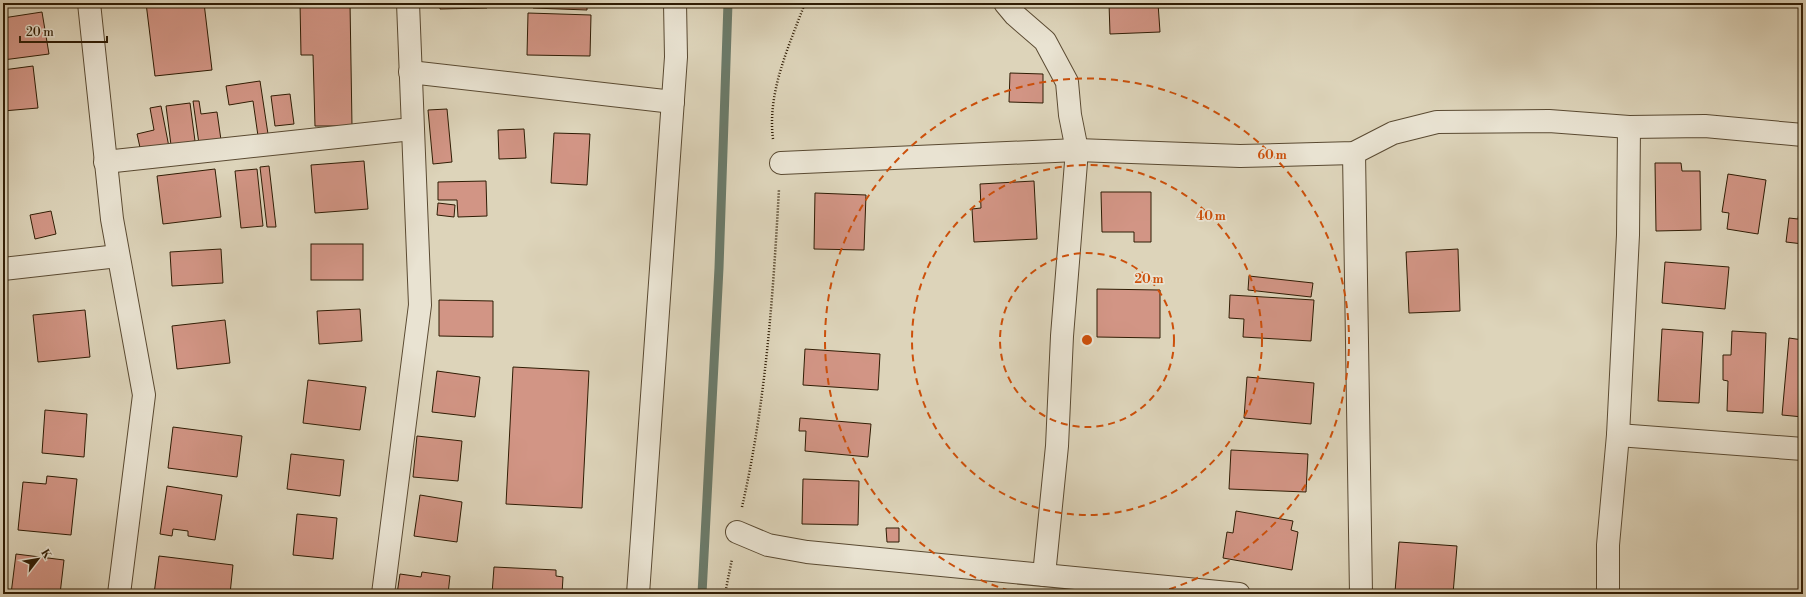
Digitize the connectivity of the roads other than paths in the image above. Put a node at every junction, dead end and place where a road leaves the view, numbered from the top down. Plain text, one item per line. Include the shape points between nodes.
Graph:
1 (90, 3) edge
2 (408, 3) edge
3 (675, 3) edge
4 (1005, 3) edge
5 (410, 72) junction
6 (673, 102) junction
7 (1629, 127) junction
8 (412, 129) junction
9 (1803, 134) edge
10 (1077, 150) junction
11 (1354, 153) junction
12 (105, 162) junction
13 (780, 163) road end
14 (118, 256) junction
15 (3, 269) edge
16 (1618, 435) junction
17 (1803, 449) edge
18 (737, 532) road end
19 (1044, 575) junction
20 (120, 594) edge
21 (383, 594) edge
22 (638, 594) edge
23 (1239, 594) edge
24 (1361, 594) edge
25 (1608, 594) edge

1 - 12 street
2 - 5 street
3 - 6 street via 676,57
4 - 10 street via 1015,16 1045,41 1067,82
5 - 6 street
5 - 8 street
6 - 22 street
7 - 9 street via 1705,126
7 - 11 street via 1549,121 1437,122 1393,132
7 - 16 street via 1628,235
8 - 12 street
8 - 21 street via 420,305
10 - 11 street via 1240,156
10 - 13 street
10 - 19 street
11 - 24 street
12 - 14 street
14 - 15 street
14 - 20 street via 144,395
16 - 17 street
16 - 25 street via 1608,545
18 - 19 street via 768,544 800,551
19 - 23 street

